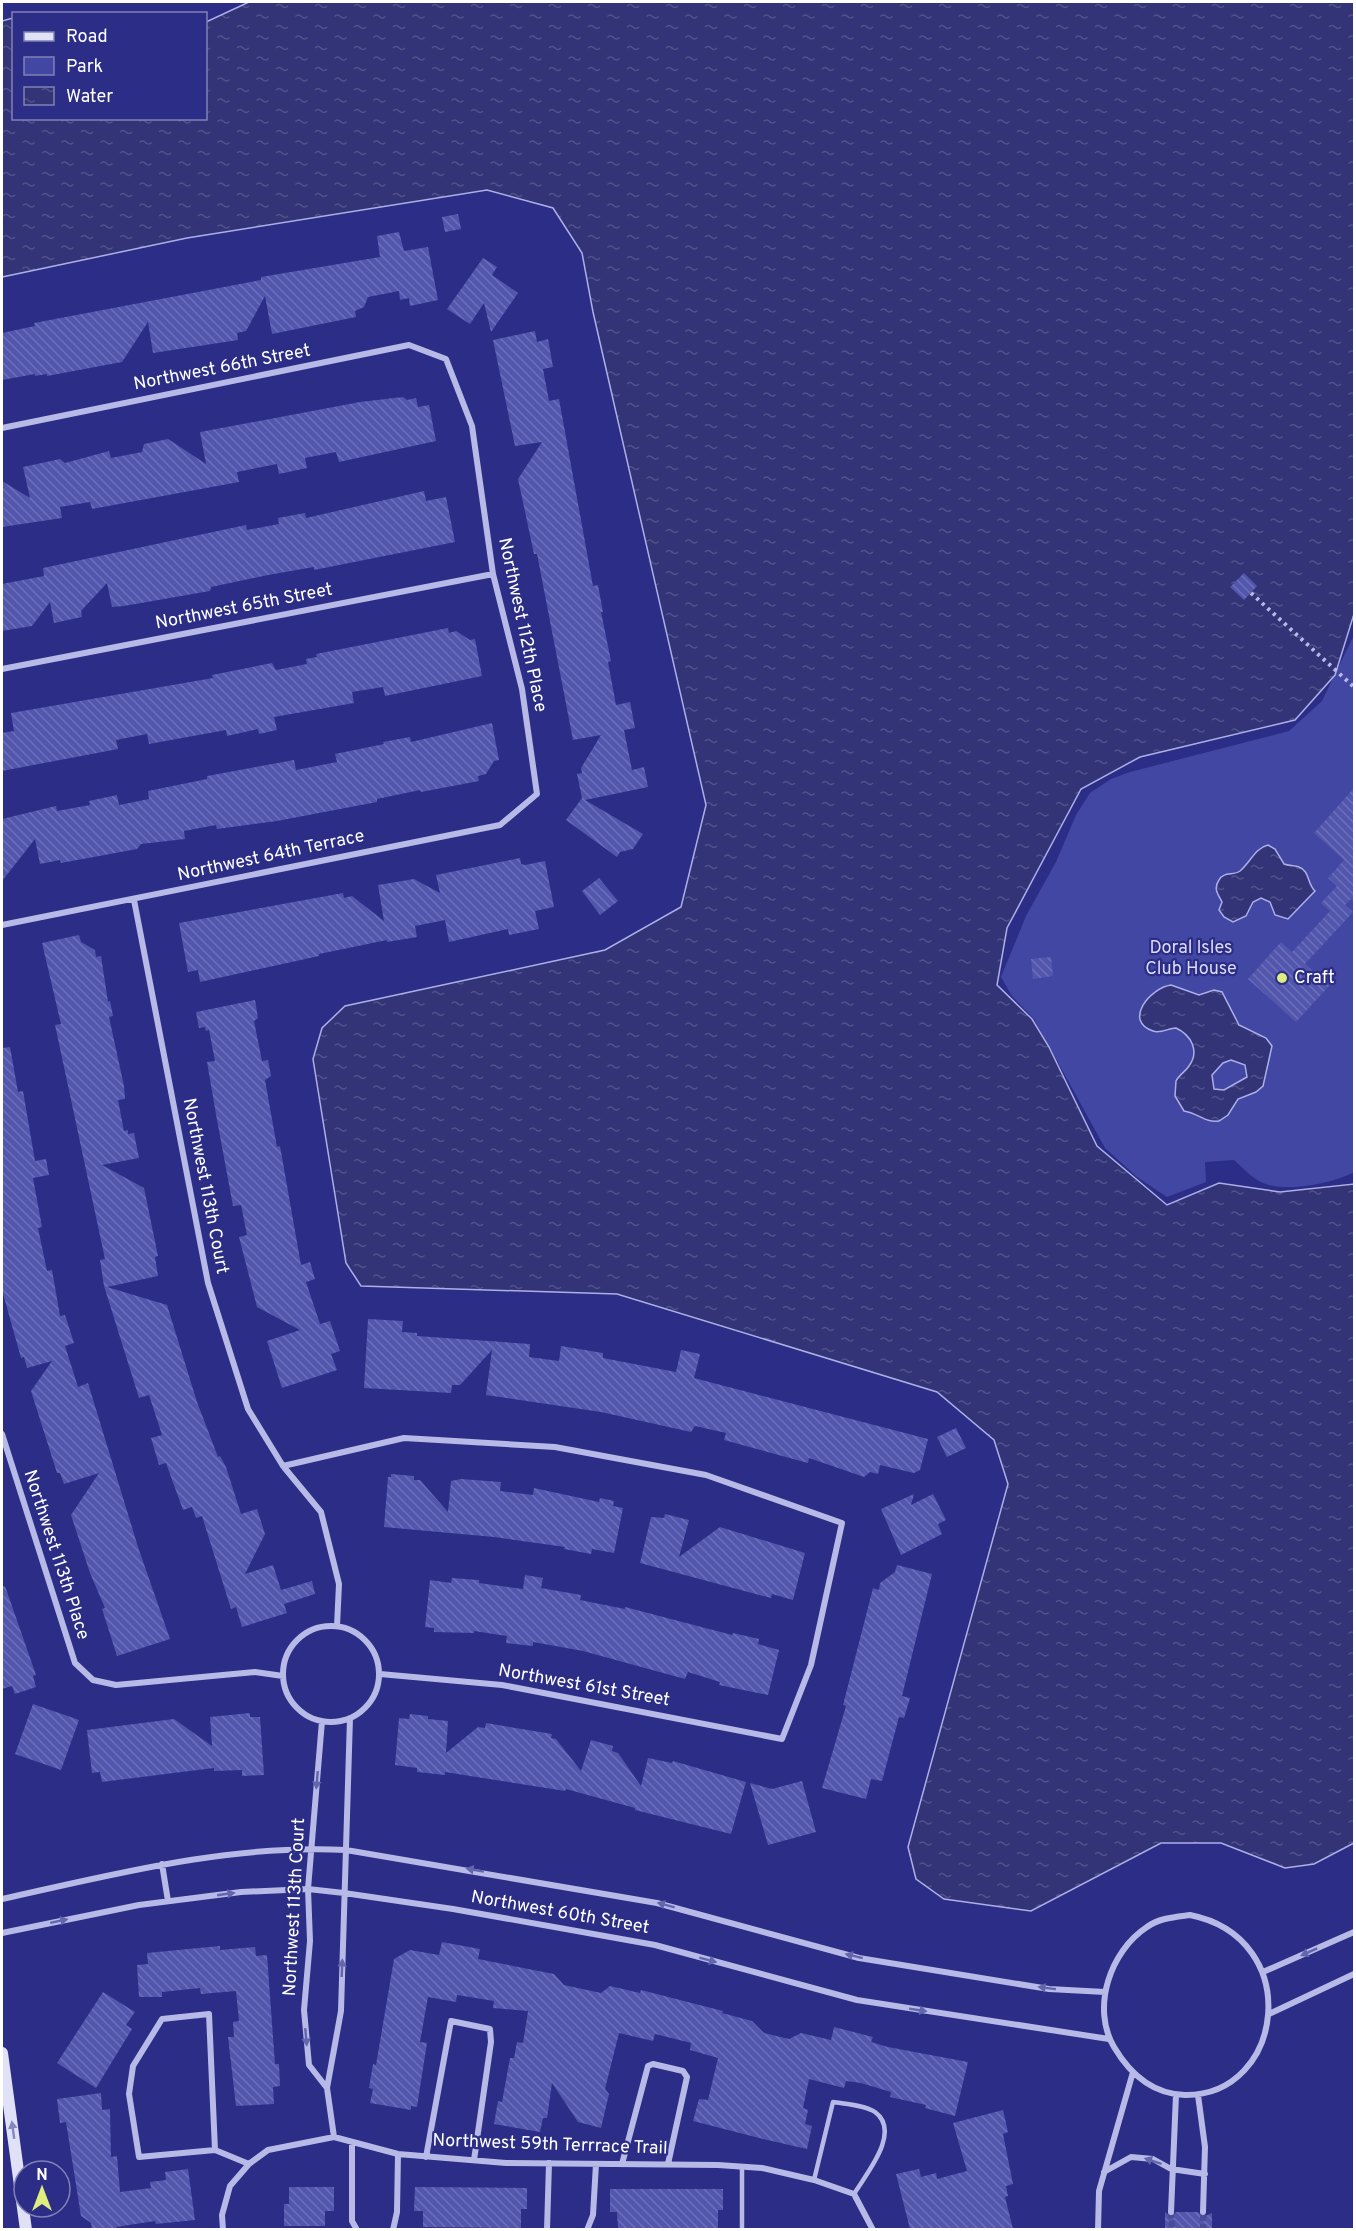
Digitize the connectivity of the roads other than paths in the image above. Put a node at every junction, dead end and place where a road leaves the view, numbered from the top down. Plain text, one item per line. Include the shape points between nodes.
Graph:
1 (446, 359) joint
2 (2, 428) edge
3 (493, 574) junction
4 (2, 669) edge
5 (537, 794) joint
6 (134, 900) junction
7 (2, 925) edge
8 (2, 1434) edge
9 (283, 1466) junction
10 (337, 1626) junction
11 (380, 1674) junction
12 (283, 1676) junction
13 (350, 1718) junction
14 (321, 1721) junction
15 (311, 1848) junction
16 (346, 1850) junction
17 (162, 1864) junction
18 (308, 1889) junction
19 (344, 1893) junction
20 (2, 1899) edge
21 (168, 1901) junction
22 (1354, 1932) edge
23 (2, 1933) edge
24 (1263, 1972) junction
25 (1354, 1974) edge
26 (1105, 1992) junction
27 (1269, 2014) junction
28 (1109, 2039) junction
29 (2, 2053) edge
30 (1133, 2072) junction
31 (327, 2088) junction
32 (1176, 2095) junction
33 (1198, 2095) junction
34 (334, 2137) junction
35 (352, 2142) junction
36 (215, 2151) junction
37 (398, 2154) junction
38 (426, 2157) junction
39 (474, 2160) junction
40 (549, 2163) junction
41 (249, 2164) junction
42 (596, 2164) junction
43 (622, 2164) junction
44 (668, 2164) junction
45 (742, 2167) junction
46 (1171, 2169) junction
47 (1104, 2173) junction
48 (1205, 2174) junction
49 (814, 2180) junction
50 (854, 2194) junction
51 (1171, 2212) tunnel mouth
52 (1203, 2212) tunnel mouth
53 (26, 2229) edge
54 (223, 2229) edge
55 (357, 2229) edge
56 (393, 2229) edge
57 (547, 2229) edge
58 (587, 2229) edge
59 (742, 2229) edge
60 (873, 2229) edge
61 (1098, 2229) edge

1 - 2 street, Northwest 66th Street via 409,345
1 - 3 street, Northwest 112th Place via 472,426
3 - 4 street, Northwest 65th Street
3 - 5 street, Northwest 112th Place via 522,688
5 - 6 street, Northwest 64th Terrace via 500,825
6 - 7 street, Northwest 64th Terrace
6 - 9 street, Northwest 113th Court via 208,1283 248,1409
8 - 12 street, Northwest 113th Place via 75,1663 93,1680 116,1685 255,1672
9 - 10 street, Northwest 113th Court via 321,1512 339,1584
9 - 11 street, Northwest 61st Street via 404,1438 555,1447 706,1475 842,1523 811,1665 782,1739 501,1685
10 - 11 street via 350,1629 372,1647
10 - 12 street via 320,1627 292,1644
11 - 13 street via 372,1701
12 - 14 street via 294,1705
13 - 14 street
13 - 16 street, Northwest 113th Court
14 -> 15 street, Northwest 113th Court
15 - 16 street, Northwest 60th Street
15 - 17 street, Northwest 60th Street
15 - 18 street, Northwest 113th Court
16 - 19 street, Northwest 113th Court
26 -> 16 street, Northwest 60th Street via 1049,1989 859,1958 657,1903
17 - 20 street, Northwest 60th Street
17 - 21 street
18 - 19 street, Northwest 60th Street
21 -> 18 street, Northwest 60th Street
18 -> 31 street, Northwest 113th Court via 310,1941 304,2010 309,2065
19 -> 28 street, Northwest 60th Street via 655,1945 857,2000
31 -> 19 street, Northwest 113th Court via 341,2011
23 -> 21 street, Northwest 60th Street
22 -> 24 street
24 - 26 street via 1238,1935 1211,1919 1169,1917 1148,1926 1127,1943
24 - 27 street
25 - 27 street
26 - 28 street
27 - 33 street via 1256,2054 1242,2072 1220,2088
28 - 30 street
53 -> 29 street
30 - 32 street via 1144,2083
30 - 47 street
31 - 34 street, Northwest 113th Court
32 - 33 street
32 - 46 street
33 - 48 street
34 - 35 street, Northwest 59th Terrrace Trail
34 - 41 street, Northwest 59th Terrrace Trail via 268,2150
35 - 37 street, Northwest 59th Terrrace Trail
35 - 55 street via 352,2221
36 - 36 street via 138,2157 129,2094 134,2066 162,2019 209,2014
36 - 41 street
37 - 38 street, Northwest 59th Terrrace Trail
37 - 56 street
38 - 39 street, Northwest 59th Terrrace Trail
38 - 39 street via 451,2021 490,2029
39 - 40 street, Northwest 59th Terrrace Trail
40 - 42 street, Northwest 59th Terrrace Trail
40 - 57 street
41 - 54 street via 230,2186 222,2216
42 - 43 street, Northwest 59th Terrrace Trail
42 - 58 street via 592,2215
43 - 44 street, Northwest 59th Terrrace Trail
43 - 44 street via 648,2066 653,2064 683,2071 687,2077
44 - 45 street, Northwest 59th Terrrace Trail
45 - 49 street, Northwest 59th Terrrace Trail
45 - 59 lane
46 -> 47 street via 1153,2159 1131,2157
46 - 48 street
46 - 51 street
47 - 61 street via 1099,2191
48 - 52 street
49 - 50 street, Northwest 59th Terrrace Trail
49 - 50 lane via 834,2102 874,2111 884,2122 886,2141
50 - 60 street

